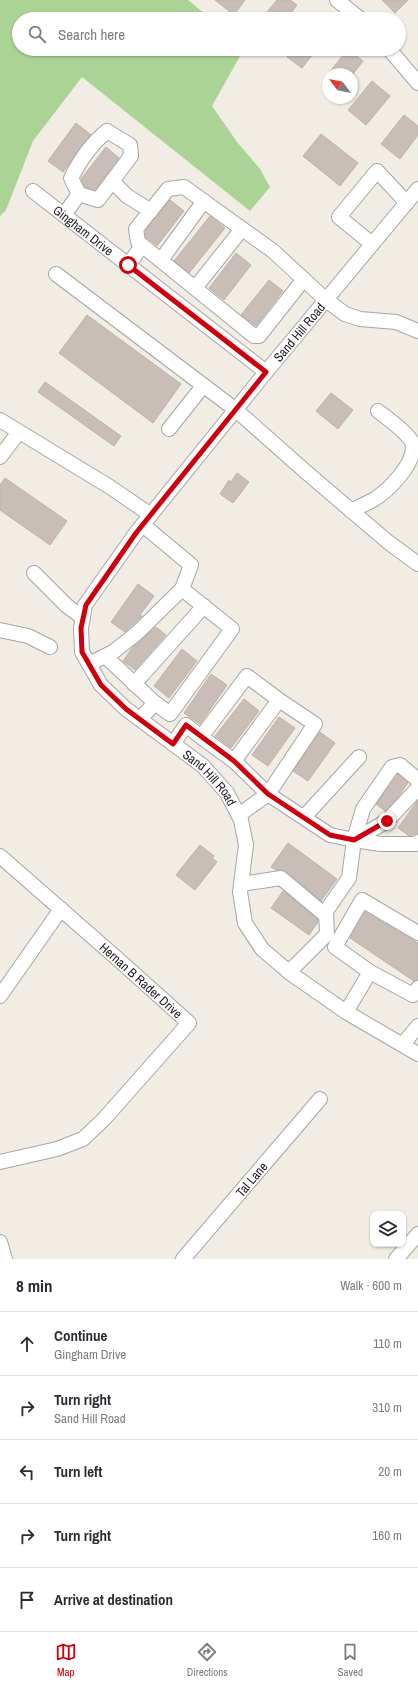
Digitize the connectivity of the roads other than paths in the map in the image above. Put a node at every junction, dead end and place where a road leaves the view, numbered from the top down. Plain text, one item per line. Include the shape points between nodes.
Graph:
1 (337, 0) edge
2 (352, 12) edge
3 (395, 56) edge
4 (418, 83) edge
5 (112, 181) junction
6 (418, 189) edge
7 (33, 191) dead end
8 (79, 194) junction
9 (204, 201) junction
10 (407, 203) junction
11 (151, 211) junction
12 (64, 215) junction
13 (242, 228) junction
14 (372, 244) junction
15 (142, 246) junction
16 (161, 260) junction
17 (128, 265) junction
18 (56, 274) dead end
19 (304, 279) junction
20 (195, 288) junction
21 (326, 300) junction
22 (212, 301) junction
23 (196, 318) junction
24 (246, 329) junction
25 (418, 331) edge
26 (232, 346) junction
27 (266, 372) junction
28 (204, 386) junction
29 (236, 410) junction
30 (378, 411) dead end
31 (0, 420) edge
32 (169, 429) dead end
33 (19, 432) junction
34 (0, 457) edge
35 (351, 511) junction
36 (147, 520) junction
37 (418, 564) edge
38 (34, 573) dead end
39 (182, 589) junction
40 (204, 606) junction
41 (83, 618) junction
42 (0, 630) edge
43 (50, 647) dead end
44 (105, 656) junction
45 (89, 664) junction
46 (134, 684) junction
47 (279, 700) junction
48 (155, 703) junction
49 (140, 720) junction
50 (201, 737) junction
51 (173, 744) junction
52 (215, 748) junction
53 (359, 757) dead end
54 (234, 761) junction
55 (203, 766) junction
56 (418, 780) edge
57 (418, 788) edge
58 (268, 794) junction
59 (239, 815) junction
60 (304, 817) junction
61 (354, 840) junction
62 (418, 842) edge
63 (0, 856) edge
64 (241, 884) junction
65 (61, 909) junction
66 (326, 912) junction
67 (418, 933) edge
68 (289, 972) junction
69 (370, 972) junction
70 (418, 988) edge
71 (0, 996) edge
72 (346, 1012) junction
73 (418, 1026) edge
74 (403, 1044) junction
75 (418, 1054) edge
76 (320, 1099) dead end
77 (0, 1162) edge
78 (418, 1234) edge
79 (0, 1242) edge
80 (5, 1259) edge
81 (183, 1259) edge
82 (396, 1259) edge

1 - 2 street
3 - 4 street
5 - 8 street via 98,200
5 - 8 street via 131,156 130,145 107,131 95,140 71,178
5 - 11 street via 127,196
6 - 10 street, Sand Hill Road
7 - 12 street, Gingham Drive
8 - 12 street
9 - 11 street via 184,187 168,189
9 - 13 street
9 - 16 street
10 - 14 street, Sand Hill Road
10 - 14 street via 377,171 339,217
11 - 15 street via 136,229 138,242
12 - 17 street, Gingham Drive
13 - 19 street
13 - 20 street
14 - 21 street, Sand Hill Road
15 - 16 street
15 - 17 street
16 - 20 street
17 - 23 street, Gingham Drive
18 - 28 street
19 - 21 street
19 - 24 street via 259,336 254,336
20 - 22 street
21 - 25 street via 345,314 360,319 396,322
21 - 27 street, Sand Hill Road
22 - 23 street
22 - 24 street
23 - 26 street, Gingham Drive
24 - 26 street
26 - 27 street, Gingham Drive
27 - 29 street, Sand Hill Road
28 - 29 street
28 - 32 street
29 - 35 street
29 - 36 street, Sand Hill Road
30 - 35 street via 412,441 413,459 390,487 373,500
31 - 33 street
33 - 34 street
33 - 36 street via 110,487
35 - 37 street
36 - 39 street via 191,565
36 - 41 street, Sand Hill Road via 86,605
38 - 41 street
39 - 40 street
39 - 44 street via 136,634
40 - 46 street
40 - 48 street via 232,629 170,714
41 - 45 street, Sand Hill Road via 82,652
42 - 43 street via 28,636
44 - 45 street
44 - 46 street
45 - 49 street, Sand Hill Road via 101,685
46 - 48 street
47 - 50 street via 247,676
47 - 54 street
47 - 58 street via 315,724
48 - 49 street
49 - 51 street, Sand Hill Road
50 - 51 street via 186,725
50 - 52 street
51 - 55 street, Sand Hill Road
52 - 54 street
52 - 55 street
53 - 60 street
54 - 58 street
55 - 59 street, Sand Hill Road via 227,793
56 - 61 street via 400,765 392,767 363,809
57 - 61 street via 387,821
58 - 59 street
58 - 60 street
59 - 64 street, Sand Hill Road via 246,846
60 - 61 street via 330,835
61 - 62 street via 381,844
61 - 66 street via 349,878
63 - 65 street, Hernan B Rader Drive
64 - 66 street via 281,878 324,914
64 - 68 street, Sand Hill Road via 240,892 246,923 262,949
65 - 71 street
65 - 77 street, Hernan B Rader Drive via 189,1023 104,1119 83,1139 56,1149
66 - 68 street via 327,934
67 - 69 street via 362,900 335,947
68 - 72 street, Sand Hill Road
69 - 70 street via 413,994
69 - 72 street
72 - 74 street, Sand Hill Road
73 - 74 street
74 - 75 street, Sand Hill Road
76 - 81 street, Tal Lane
78 - 82 street
79 - 80 street

